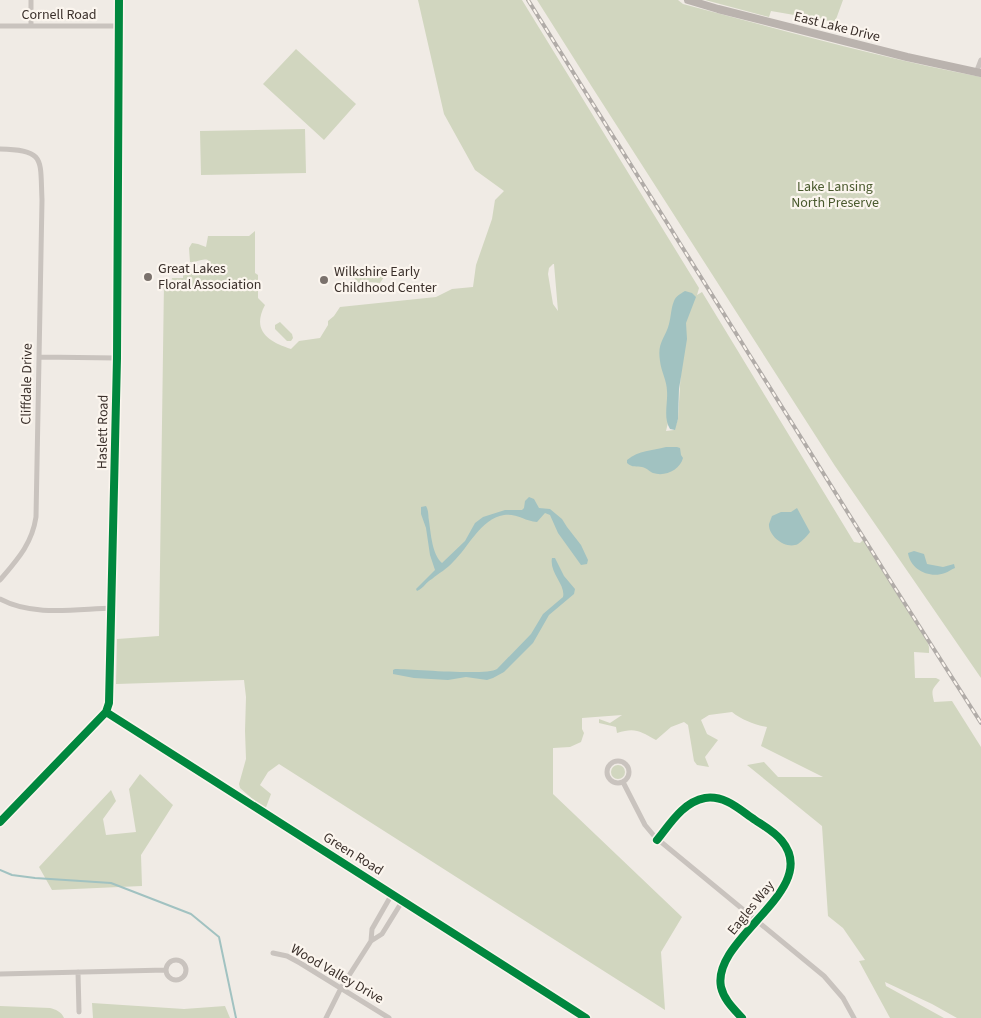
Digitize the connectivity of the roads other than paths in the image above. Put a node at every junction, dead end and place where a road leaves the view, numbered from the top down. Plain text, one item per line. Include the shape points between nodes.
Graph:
1 (31, 0) edge
2 (119, 0) edge
3 (688, 0) edge
4 (0, 26) edge
5 (31, 26) junction
6 (119, 26) junction
7 (981, 60) edge
8 (978, 73) edge
9 (0, 149) edge
10 (39, 357) junction
11 (117, 358) junction
12 (0, 580) edge
13 (0, 599) edge
14 (112, 608) junction
15 (106, 712) junction
16 (623, 782) junction
17 (0, 822) edge
18 (657, 840) junction
19 (392, 894) junction
20 (403, 900) junction
21 (757, 921) junction
22 (371, 941) junction
23 (273, 953) dead end
24 (166, 970) junction
25 (78, 972) junction
26 (0, 974) edge
27 (341, 988) junction
28 (79, 1012) dead end
29 (326, 1018) edge
30 (389, 1018) edge
31 (586, 1018) edge
32 (742, 1018) edge
33 (854, 1018) edge

1 - 5 street
2 - 6 street, Haslett Road
3 - 8 street, East Lake Drive
4 - 5 street, Cornell Road
5 - 6 street, Cornell Road
6 - 11 street, Haslett Road
7 - 8 street
9 - 10 street, Cliffdale Drive via 24,150 34,154 39,164 42,200
10 - 11 street
10 - 12 street, Cliffdale Drive via 35,526 26,549
11 - 14 street, Haslett Road
13 - 14 street via 30,609
14 - 15 street, Haslett Road via 111,688
15 - 17 street
15 - 19 street, Green Road
16 - 16 street via 628,776 628,767 622,761 613,762 607,768 608,777 614,783
16 - 18 street
18 - 21 street
18 - 21 street, Eagles Way via 684,808 708,798 728,802 778,836 789,853 790,873
19 - 20 street, Green Road
19 - 22 street via 372,929
20 - 22 street via 382,934
20 - 31 street, Green Road
21 - 32 street, Eagles Way via 725,960 720,976 725,998
21 - 33 street via 824,976 843,998
22 - 27 street
23 - 27 street, Wood Valley Drive via 300,962
24 - 24 street via 168,977 176,980 184,976 186,968 183,962 175,959 168,963
24 - 25 street
25 - 26 street
25 - 28 street
27 - 29 street
27 - 30 street, Wood Valley Drive

